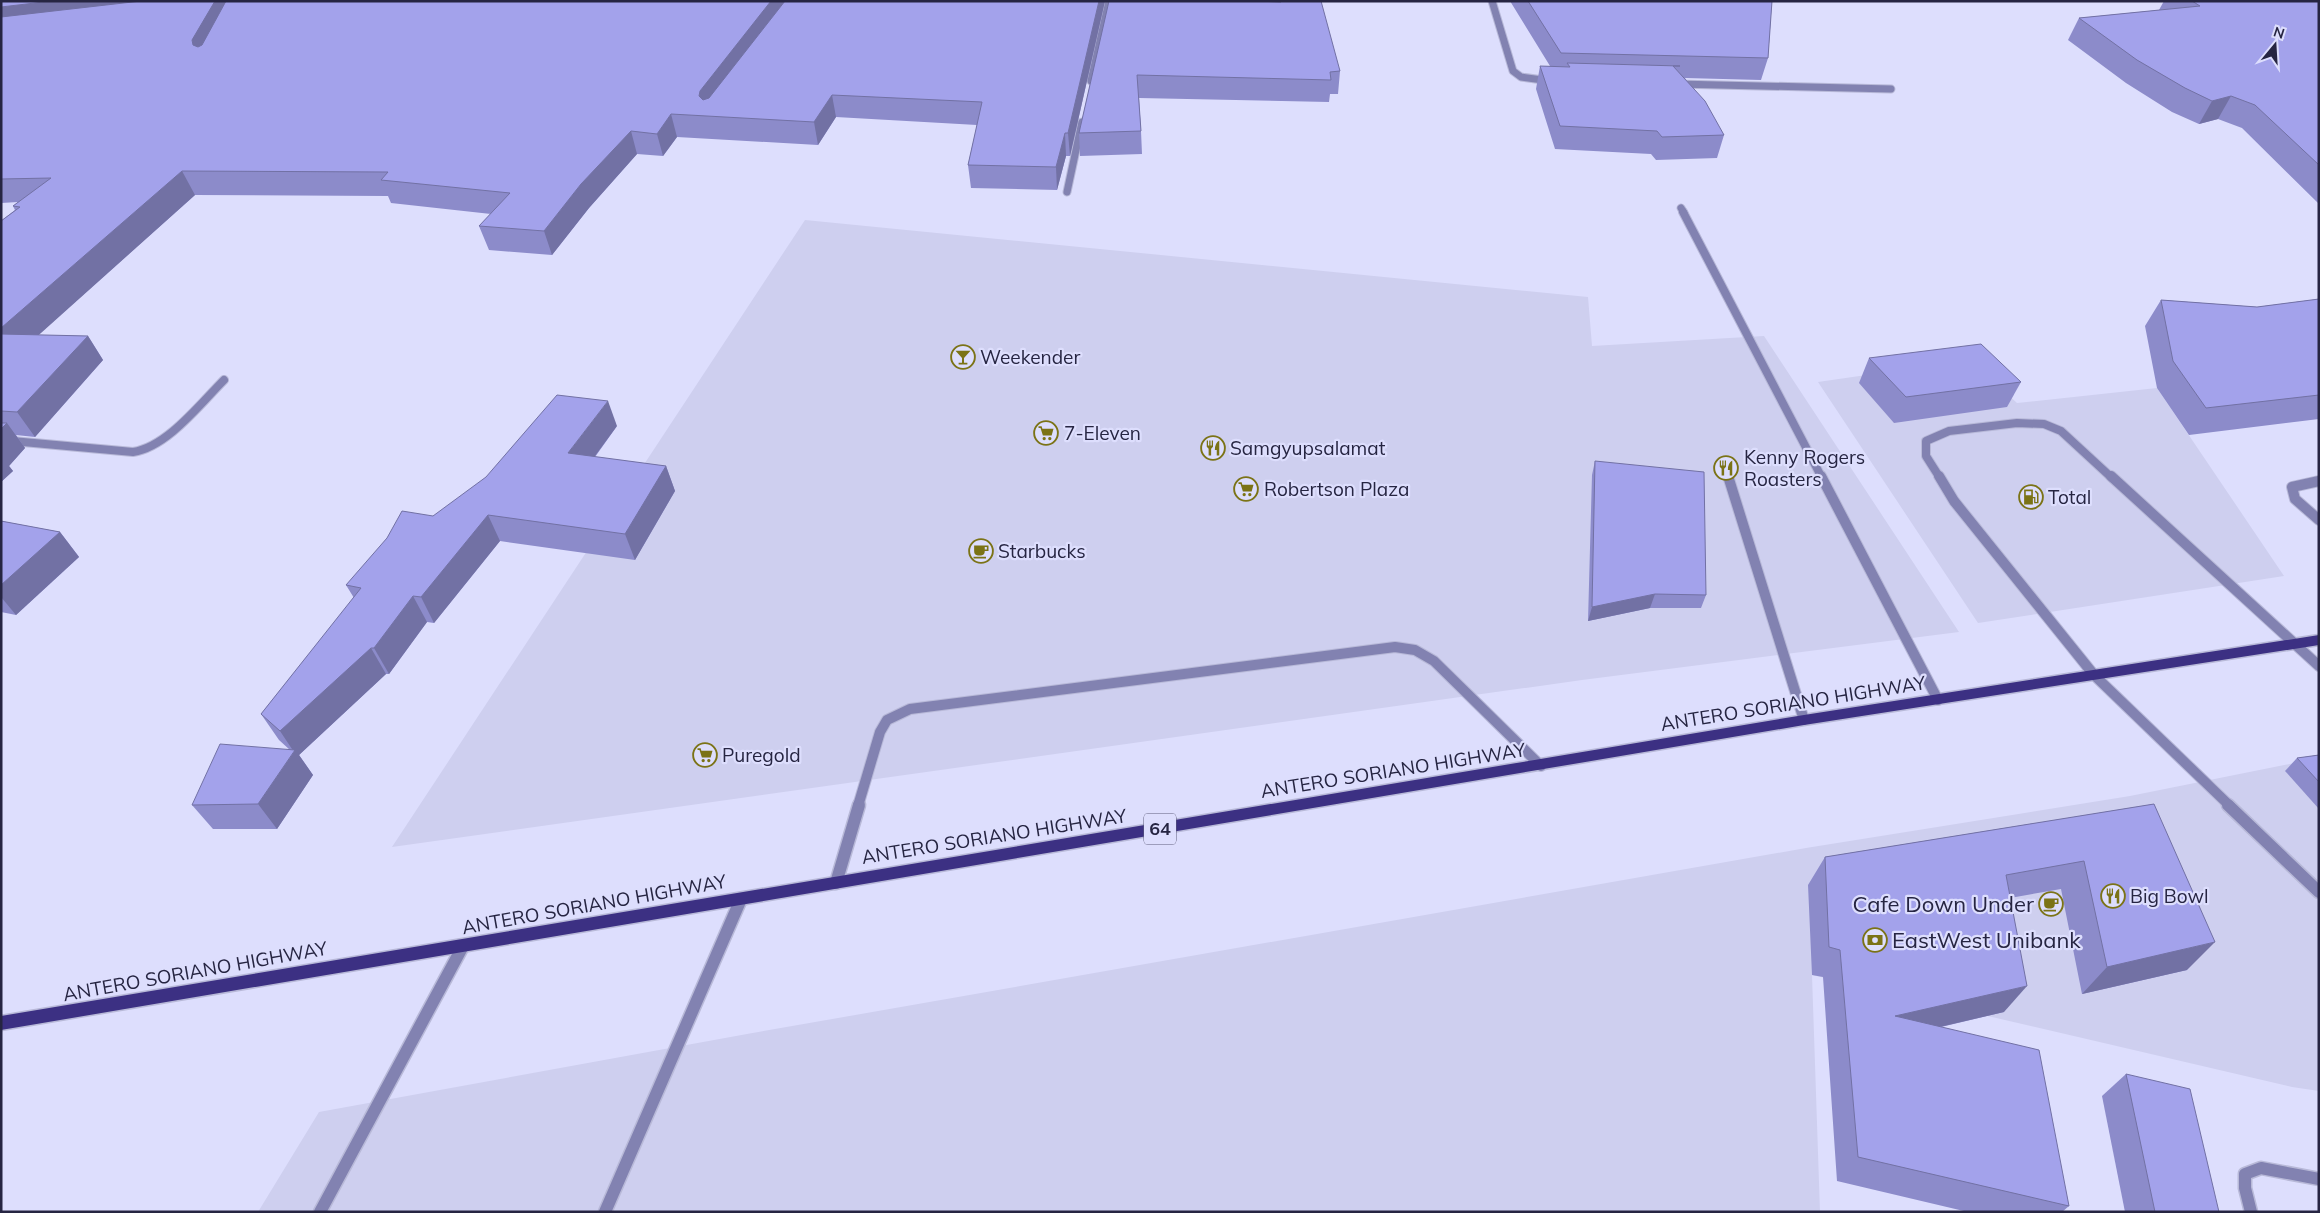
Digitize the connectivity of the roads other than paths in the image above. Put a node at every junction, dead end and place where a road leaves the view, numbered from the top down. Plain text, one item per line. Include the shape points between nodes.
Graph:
1 (1109, 1) edge
2 (1492, 1) edge
3 (1554, 81) edge
4 (1673, 84) edge
5 (1891, 89) dead end
6 (1089, 90) edge
7 (1083, 118) edge
8 (1067, 192) dead end
9 (1681, 208) dead end
10 (224, 380) dead end
11 (1, 440) edge
12 (1726, 469) dead end
13 (2319, 481) edge
14 (2319, 520) edge
15 (2319, 640) edge
16 (2294, 644) junction
17 (2319, 666) edge
18 (2094, 675) junction
19 (1938, 700) junction
20 (1804, 720) junction
21 (1541, 766) junction
22 (836, 883) junction
23 (2319, 892) edge
24 (741, 899) junction
25 (463, 946) junction
26 (1, 1024) edge
27 (2319, 1179) edge
28 (320, 1212) edge
29 (605, 1212) edge
30 (2251, 1212) edge

1 - 6 street
2 - 3 street via 1513,71 1521,77
4 - 5 street
7 - 8 street
9 - 19 street
10 - 11 street via 167,436 147,450 133,452
12 - 20 street
13 - 14 street via 2292,487 2295,499
15 - 16 main road, ANTERO SORIANO HIGHWAY / 64
16 - 17 street
16 - 18 main road, ANTERO SORIANO HIGHWAY / 64
16 - 18 street via 2061,431 2044,424 2017,423 1949,431 1926,441 1926,456 1954,501
18 - 19 main road, ANTERO SORIANO HIGHWAY / 64
18 - 23 street
19 - 20 main road, ANTERO SORIANO HIGHWAY / 64
20 - 21 main road, ANTERO SORIANO HIGHWAY / 64
21 - 22 main road, ANTERO SORIANO HIGHWAY / 64
21 - 22 street via 1434,661 1415,650 1395,647 910,709 887,720 880,732
22 - 24 main road, ANTERO SORIANO HIGHWAY / 64
24 - 25 main road, ANTERO SORIANO HIGHWAY / 64
24 - 29 street
25 - 26 main road, ANTERO SORIANO HIGHWAY / 64
25 - 28 street
27 - 30 street via 2261,1168 2245,1174

